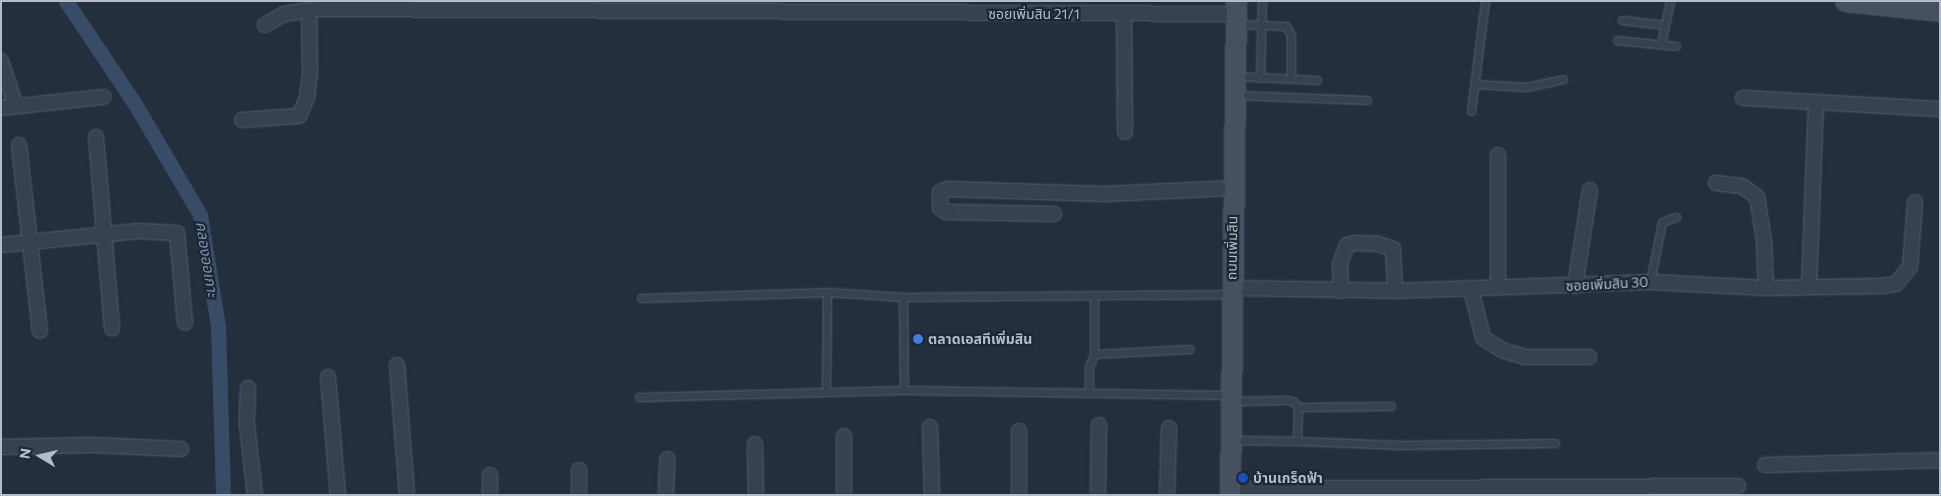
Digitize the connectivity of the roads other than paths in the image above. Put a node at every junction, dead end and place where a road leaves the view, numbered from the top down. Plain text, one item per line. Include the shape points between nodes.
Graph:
1 (1262, 1) edge
2 (1485, 1) edge
3 (1670, 1) edge
4 (1845, 1) edge
5 (309, 10) junction
6 (1940, 11) edge
7 (1235, 13) edge
8 (1124, 14) junction
9 (1622, 20) dead end
10 (1261, 23) junction
11 (265, 25) dead end
12 (1665, 25) junction
13 (1616, 40) dead end
14 (1661, 44) junction
15 (1676, 46) dead end
16 (1, 61) edge
17 (1234, 76) junction
18 (1260, 78) junction
19 (1291, 78) junction
20 (1563, 79) dead end
21 (1317, 80) dead end
22 (1475, 84) junction
23 (1234, 95) junction
24 (103, 97) dead end
25 (1743, 98) dead end
26 (1367, 100) dead end
27 (1816, 102) junction
28 (16, 106) junction
29 (1, 108) edge
30 (1940, 109) edge
31 (1471, 111) dead end
32 (242, 120) dead end
33 (1125, 132) dead end
34 (96, 137) dead end
35 (19, 145) dead end
36 (1498, 155) dead end
37 (1716, 183) dead end
38 (1233, 188) junction
39 (1590, 190) dead end
40 (1915, 202) dead end
41 (1054, 214) dead end
42 (1676, 217) dead end
43 (103, 234) junction
44 (28, 242) junction
45 (1, 244) edge
46 (1650, 282) junction
47 (1574, 286) junction
48 (1809, 286) junction
49 (1498, 287) junction
50 (1766, 288) junction
51 (1472, 289) junction
52 (1341, 290) junction
53 (1231, 291) junction
54 (1396, 291) junction
55 (827, 292) junction
56 (1094, 295) junction
57 (903, 296) junction
58 (641, 298) dead end
59 (185, 323) dead end
60 (112, 328) dead end
61 (40, 331) dead end
62 (1190, 349) dead end
63 (1094, 354) junction
64 (1589, 358) dead end
65 (396, 366) dead end
66 (328, 377) dead end
67 (248, 388) dead end
68 (904, 390) junction
69 (826, 391) junction
70 (1088, 392) junction
71 (639, 396) dead end
72 (1232, 398) junction
73 (1390, 406) dead end
74 (1298, 408) junction
75 (1098, 425) dead end
76 (930, 427) dead end
77 (1168, 428) dead end
78 (1019, 430) dead end
79 (844, 436) dead end
80 (1232, 440) junction
81 (1297, 441) junction
82 (1555, 443) dead end
83 (755, 444) dead end
84 (1, 447) edge
85 (180, 449) dead end
86 (667, 459) dead end
87 (1940, 460) edge
88 (1766, 465) dead end
89 (579, 470) dead end
90 (490, 475) dead end
91 (1738, 486) dead end
92 (1230, 492) edge
93 (255, 495) edge
94 (338, 495) edge
95 (407, 495) edge
96 (490, 495) edge
97 (579, 495) edge
98 (666, 495) edge
99 (756, 495) edge
100 (844, 495) edge
101 (932, 495) edge
102 (1019, 495) edge
103 (1098, 495) edge
104 (1167, 495) edge

1 - 10 lane
2 - 22 lane
3 - 12 lane
4 - 6 street
5 - 8 street, ซอยเพิ่มสิน 21/1
5 - 11 street, ซอยเพิ่มสิน 21/1 via 284,14
5 - 32 street via 310,73 304,109 299,116
7 - 8 street, ซอยเพิ่มสิน 21/1
7 - 10 lane
7 - 17 street, ถนนเพิ่มสิน
8 - 33 street
9 - 12 lane
10 - 18 lane
10 - 19 lane via 1282,25 1289,30
12 - 14 lane
13 - 14 lane
14 - 15 lane
16 - 28 street
17 - 18 lane
17 - 23 street, ถนนเพิ่มสิน
18 - 19 lane
19 - 21 lane
20 - 22 lane via 1526,86
22 - 31 lane
23 - 26 lane
23 - 38 street, ถนนเพิ่มสิน
24 - 28 street
25 - 27 street
27 - 30 street
27 - 48 street
28 - 29 street
34 - 43 street
35 - 44 street
36 - 49 street
37 - 50 street via 1742,186 1757,196 1764,240
38 - 41 street via 1104,194 947,189 940,192 940,208 946,212
38 - 53 street, ถนนเพิ่มสิน
39 - 47 street
40 - 48 street, ซอยเพิ่มสิน 30 via 1910,267 1896,284
42 - 46 lane via 1662,222
43 - 44 street
43 - 59 street via 138,231 177,234
43 - 60 street
44 - 45 street
44 - 61 street
46 - 47 street, ซอยเพิ่มสิน 30
46 - 50 street, ซอยเพิ่มสิน 30
47 - 49 street, ซอยเพิ่มสิน 30
48 - 50 street, ซอยเพิ่มสิน 30
49 - 51 street, ซอยเพิ่มสิน 30
51 - 54 street, ซอยเพิ่มสิน 30
51 - 64 street via 1483,338 1502,350 1525,358
52 - 53 street, ซอยเพิ่มสิน 30
52 - 54 street, ซอยเพิ่มสิน 30
52 - 54 street via 1340,264 1348,245 1354,243 1393,248
53 - 56 lane
53 - 72 street, ถนนเพิ่มสิน
55 - 57 lane
55 - 58 lane
55 - 69 lane
56 - 57 lane
56 - 63 lane
57 - 68 lane
62 - 63 lane
63 - 70 lane via 1089,367
65 - 95 street
66 - 94 street
67 - 93 street
68 - 69 lane
68 - 70 lane
69 - 71 lane
70 - 72 lane
72 - 74 lane via 1287,400
72 - 80 street, ถนนเพิ่มสิน
73 - 74 lane
74 - 81 lane
75 - 103 street
76 - 101 street
77 - 104 street
78 - 102 street
79 - 100 street
80 - 81 lane
80 - 92 street, ถนนเพิ่มสิน
81 - 82 lane via 1400,445
83 - 99 street
84 - 85 street via 93,445
86 - 98 street
87 - 88 street
89 - 97 street
90 - 96 street
91 - 92 street

